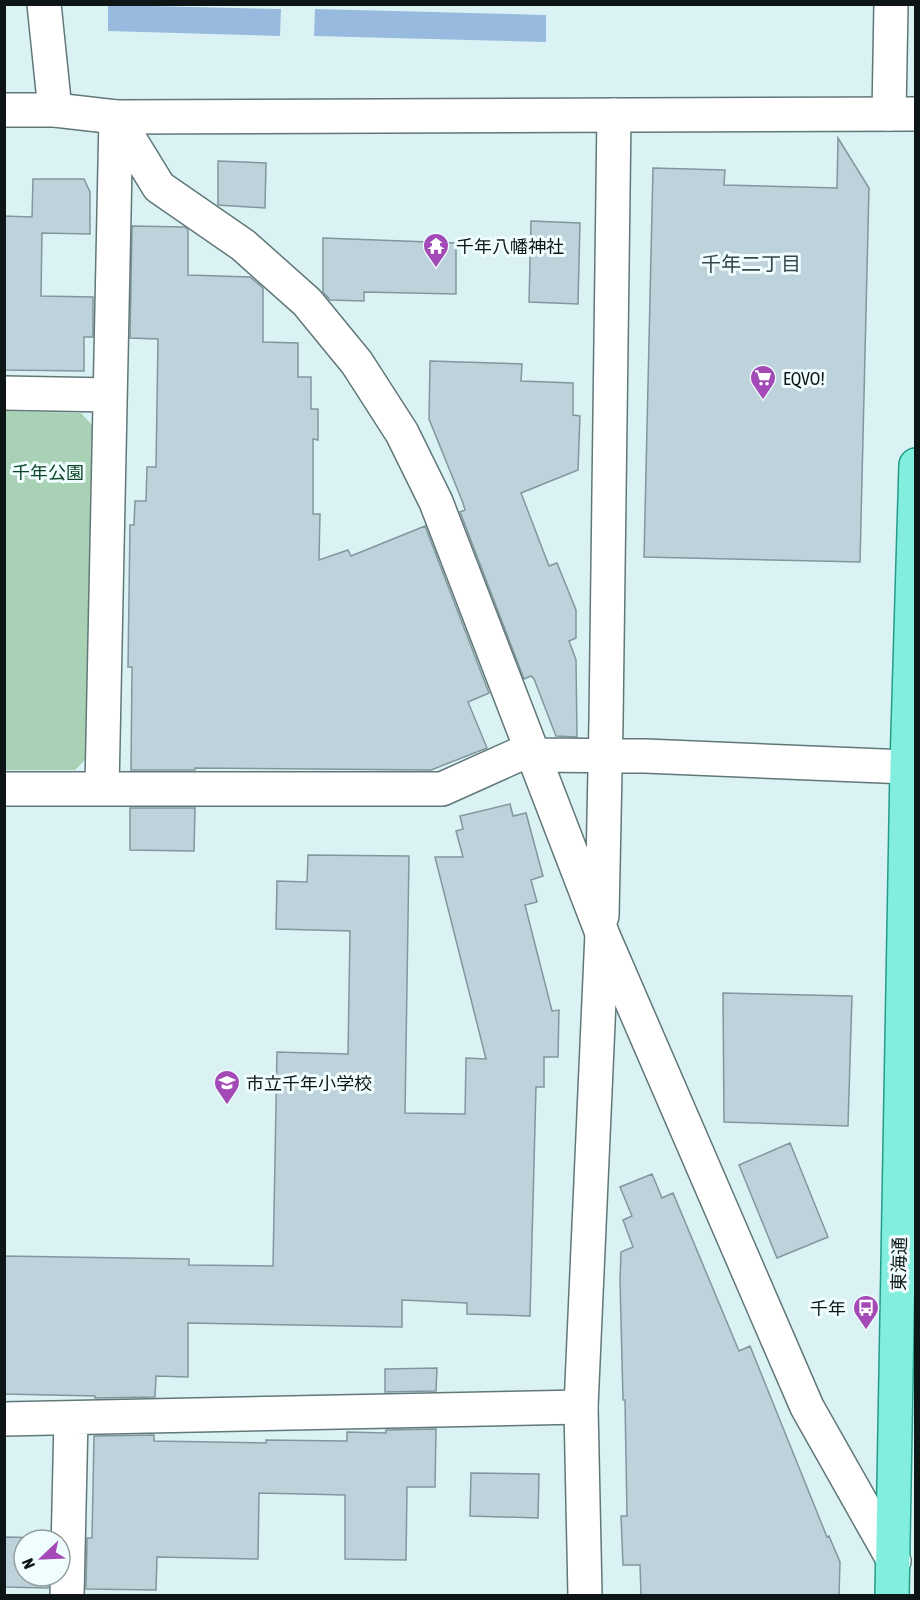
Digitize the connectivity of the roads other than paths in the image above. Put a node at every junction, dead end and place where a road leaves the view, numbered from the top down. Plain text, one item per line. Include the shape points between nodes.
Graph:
1 (44, 4) edge
2 (891, 4) edge
3 (4, 110) edge
4 (55, 110) junction
5 (902, 114) edge
6 (614, 115) junction
7 (116, 117) junction
8 (4, 393) edge
9 (110, 395) junction
10 (915, 465) edge
11 (532, 752) junction
12 (605, 757) junction
13 (908, 766) junction
14 (102, 788) junction
15 (4, 789) edge
16 (602, 933) junction
17 (580, 1407) junction
18 (71, 1418) junction
19 (4, 1419) edge
20 (894, 1562) junction
21 (67, 1596) edge
22 (585, 1596) edge
23 (892, 1596) edge

1 - 4 street
2 - 5 street
3 - 4 street
4 - 7 street
5 - 6 street
6 - 7 street
6 - 12 street
7 - 9 street
7 - 11 street via 159,187 243,245 307,302 357,363 402,433 436,502
8 - 9 street
9 - 14 street
10 - 13 main road, 東海通
11 - 12 street
11 - 14 street via 442,789
11 - 16 street
12 - 13 street
12 - 16 street
13 - 20 main road, 東海通
14 - 15 street
16 - 17 street
16 - 20 street via 807,1407
17 - 18 street
17 - 22 street
18 - 19 street
18 - 21 street
20 - 23 main road, 東海通

